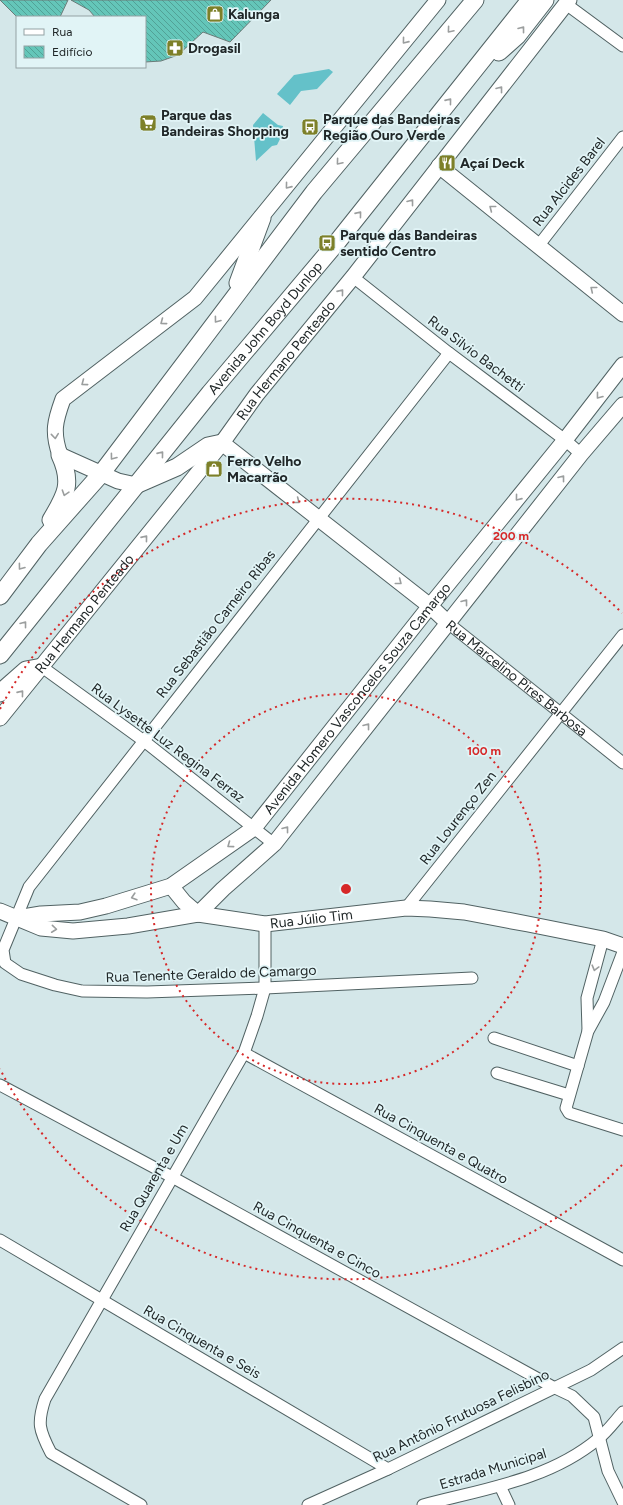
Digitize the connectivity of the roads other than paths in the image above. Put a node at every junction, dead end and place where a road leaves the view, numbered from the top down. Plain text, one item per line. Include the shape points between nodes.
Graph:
1 (438, 0) edge
2 (475, 0) edge
3 (530, 0) edge
4 (545, 0) edge
5 (567, 2) edge
6 (623, 46) edge
7 (472, 73) junction
8 (623, 137) edge
9 (439, 166) junction
10 (262, 218) junction
11 (539, 245) junction
12 (353, 278) junction
13 (231, 302) junction
14 (623, 314) edge
15 (449, 353) junction
16 (623, 365) edge
17 (623, 405) edge
18 (565, 440) junction
19 (222, 443) junction
20 (581, 454) junction
21 (60, 455) junction
22 (101, 474) junction
23 (136, 485) junction
24 (318, 518) junction
25 (39, 544) junction
26 (0, 596) edge
27 (430, 606) junction
28 (448, 623) junction
29 (623, 635) edge
30 (0, 655) edge
31 (42, 667) junction
32 (0, 693) edge
33 (560, 713) junction
34 (0, 718) edge
35 (144, 741) junction
36 (623, 763) edge
37 (254, 828) junction
38 (274, 844) junction
39 (172, 886) junction
40 (406, 908) junction
41 (0, 911) edge
42 (198, 914) junction
43 (17, 918) junction
44 (265, 924) junction
45 (603, 939) junction
46 (623, 946) edge
47 (623, 952) edge
48 (472, 978) dead end
49 (265, 988) junction
50 (588, 1031) junction
51 (494, 1038) dead end
52 (244, 1053) junction
53 (578, 1066) junction
54 (497, 1073) dead end
55 (0, 1085) edge
56 (569, 1095) junction
57 (623, 1130) edge
58 (172, 1177) junction
59 (0, 1240) edge
60 (623, 1260) edge
61 (101, 1300) junction
62 (623, 1348) edge
63 (553, 1387) junction
64 (623, 1412) edge
65 (599, 1439) junction
66 (388, 1469) junction
67 (500, 1486) junction
68 (623, 1502) edge
69 (141, 1505) edge
70 (308, 1505) edge
71 (424, 1505) edge
72 (509, 1505) edge

1 -> 10 main road
2 -> 13 main road via 314,192
3 - 7 main road, Avenida John Boyd Dunlop
7 -> 4 main road via 517,36
5 - 6 street
9 -> 5 main road, Rua Hermano Penteado
23 -> 7 main road, Avenida John Boyd Dunlop via 338,241
8 - 11 street, Rua Alcides Barel
11 -> 9 main road
12 -> 9 main road, Rua Hermano Penteado
10 - 13 main road
10 -> 21 main road via 195,298 63,399 54,424 55,440
14 -> 11 main road
12 - 15 street, Rua Silvio Bachetti
19 -> 12 main road, Rua Hermano Penteado via 257,394
13 -> 22 main road
15 - 18 street, Rua Silvio Bachetti
15 - 24 street, Rua Sebastião Carneiro Ribas
16 -> 18 main road, Avenida Homero Vasconcelos Souza Camargo
17 - 20 main road, Avenida Homero Vasconcelos Souza Camargo
18 - 20 street, Rua Silvio Bachetti
18 -> 27 main road, Avenida Homero Vasconcelos Souza Camargo
19 - 23 main road via 208,446 177,467
19 -> 24 main road, Rua Marcelino Pires Barbosa
31 -> 19 main road, Rua Hermano Penteado
28 -> 20 main road, Avenida Homero Vasconcelos Souza Camargo
21 - 22 main road
21 -> 25 main road via 68,483
22 - 23 main road
22 - 25 main road
30 -> 23 main road, Avenida John Boyd Dunlop
24 -> 27 main road, Rua Marcelino Pires Barbosa
24 - 35 street, Rua Sebastião Carneiro Ribas
25 -> 26 main road
27 - 28 main road, Rua Marcelino Pires Barbosa
27 - 37 main road, Avenida Homero Vasconcelos Souza Camargo
28 - 33 street, Rua Marcelino Pires Barbosa
38 -> 28 main road, Avenida Homero Vasconcelos Souza Camargo
29 - 33 street, Rua Lourenço Zen
31 - 32 main road via 26,670
34 -> 31 main road, Rua Hermano Penteado
31 - 35 street, Rua Lysette Luz Regina Ferraz
33 - 36 street, Rua Marcelino Pires Barbosa
33 - 40 street, Rua Lourenço Zen
35 - 37 street, Rua Lysette Luz Regina Ferraz
35 - 43 street, Rua Sebastião Carneiro Ribas via 29,887
37 - 38 street, Rua Lysette Luz Regina Ferraz
37 -> 39 main road, Avenida Homero Vasconcelos Souza Camargo
38 - 42 main road, Avenida Homero Vasconcelos Souza Camargo
39 - 42 main road via 184,902
39 -> 43 main road, Avenida Homero Vasconcelos Souza Camargo via 80,912
40 - 44 main road, Rua Júlio Tim
40 - 45 main road, Rua Júlio Tim via 464,912
41 - 43 main road, Rua Júlio Tim
43 -> 42 main road, Rua Júlio Tim via 41,928 72,931 128,926
42 - 44 main road, Rua Júlio Tim
43 - 49 street, Rua Tenente Geraldo de Camargo via 3,950 5,963 21,974 55,985 82,991 147,992
44 - 49 street, Rua Quarenta e Um
45 - 46 main road, Rua Júlio Tim
45 -> 50 street via 587,998
47 - 50 street via 604,1002
48 - 49 street, Rua Tenente Geraldo de Camargo
49 - 52 street, Rua Quarenta e Um
50 - 53 street
51 - 53 street
52 - 58 street, Rua Quarenta e Um
52 - 60 street, Rua Cinquenta e Quatro
53 - 56 street
54 - 56 street
55 - 58 street, Rua Cinquenta e Cinco
56 - 57 street via 566,1108 569,1113
58 - 61 street, Rua Quarenta e Um
58 - 63 street, Rua Cinquenta e Cinco
59 - 61 street, Rua Cinquenta e Seis
61 - 66 street, Rua Cinquenta e Seis
61 - 69 street, Rua Quarenta e Um via 45,1399 39,1418 51,1453
62 - 63 street, Rua Antônio Frutuosa Felisbino via 591,1370
63 - 65 street, Rua Cinquenta e Cinco via 585,1406 594,1417
63 - 66 street, Rua Antônio Frutuosa Felisbino
64 - 65 street, Estrada Municipal
65 - 67 street, Estrada Municipal via 568,1461
65 - 68 street, Rua Cinquenta e Cinco via 608,1470
66 - 70 street, Rua Antônio Frutuosa Felisbino
67 - 71 street, Estrada Municipal
67 - 72 street

